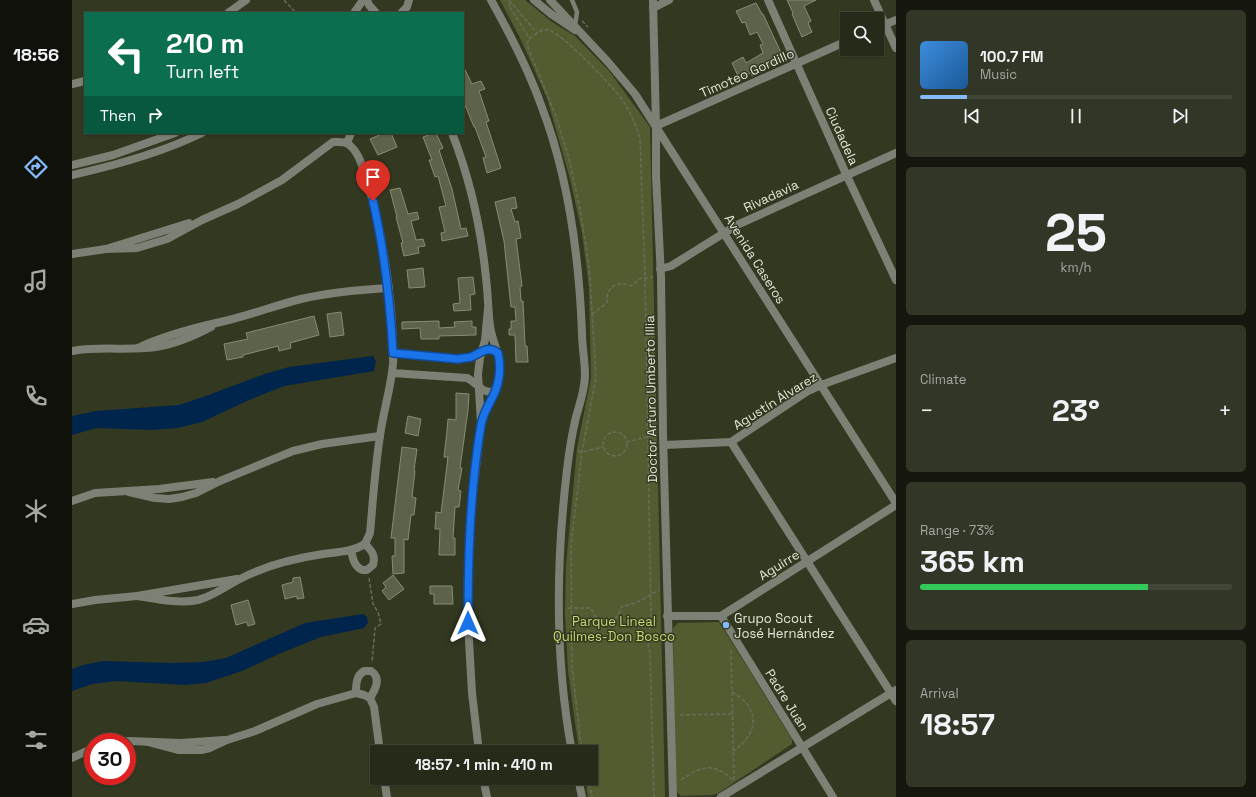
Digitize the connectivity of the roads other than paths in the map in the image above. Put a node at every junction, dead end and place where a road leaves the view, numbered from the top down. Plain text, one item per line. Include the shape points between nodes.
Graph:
1 (246, 0) edge
2 (363, 0) edge
3 (367, 0) edge
4 (491, 0) edge
5 (534, 0) edge
6 (550, 0) edge
7 (572, 0) edge
8 (669, 0) edge
9 (768, 0) edge
10 (874, 0) edge
11 (653, 4) edge
12 (229, 12) edge
13 (355, 12) edge
14 (375, 12) edge
15 (896, 20) edge
16 (885, 24) junction
17 (575, 26) junction
18 (583, 36) junction
19 (840, 45) edge
20 (896, 48) edge
21 (797, 64) junction
22 (72, 80) edge
23 (83, 81) edge
24 (72, 84) edge
25 (656, 126) junction
26 (172, 134) edge
27 (200, 134) edge
28 (331, 134) edge
29 (351, 134) edge
30 (452, 134) edge
31 (333, 142) junction
32 (347, 143) junction
33 (896, 153) edge
34 (76, 164) edge
35 (82, 173) junction
36 (846, 174) junction
37 (72, 175) edge
38 (724, 232) junction
39 (72, 254) edge
40 (660, 273) junction
41 (896, 280) edge
42 (389, 288) junction
43 (488, 309) junction
44 (482, 350) junction
45 (72, 351) edge
46 (393, 353) junction
47 (498, 353) junction
48 (896, 358) edge
49 (392, 373) junction
50 (821, 385) junction
51 (478, 387) junction
52 (495, 391) junction
53 (481, 424) junction
54 (380, 436) junction
55 (731, 442) junction
56 (664, 445) junction
57 (72, 501) edge
58 (896, 504) edge
59 (365, 544) junction
60 (351, 550) junction
61 (807, 561) junction
62 (242, 578) junction
63 (137, 596) junction
64 (72, 604) edge
65 (667, 616) junction
66 (721, 616) junction
67 (894, 692) edge
68 (356, 693) junction
69 (370, 698) junction
70 (896, 701) edge
71 (136, 741) edge
72 (379, 745) edge
73 (478, 745) edge
74 (571, 745) edge
75 (802, 746) junction
76 (84, 752) edge
77 (72, 758) edge
78 (385, 785) edge
79 (485, 785) edge
80 (579, 785) edge
81 (673, 793) edge
82 (387, 797) edge
83 (488, 797) edge
84 (582, 797) edge
85 (721, 797) edge
86 (833, 797) edge

1 - 12 street
2 - 13 street
3 - 14 street
4 - 74 street via 526,66 553,139 567,197 580,289 585,375 570,449 563,502 559,608 563,680
5 - 18 street, Avenida Caseros
6 - 17 street, Avenida Caseros
7 - 17 lane via 578,12
8 - 11 street
9 - 21 street, Ciudadela
10 - 16 street
11 - 25 street, Doctor Arturo Umberto Illia
15 - 16 street
16 - 20 street
17 - 18 street, Avenida Caseros
18 - 25 street, Avenida Caseros via 625,81
19 - 21 street, Timoteo Gordillo
21 - 25 street, Timoteo Gordillo
21 - 36 street, Ciudadela
22 - 23 street
23 - 24 street
25 - 38 street, Avenida Caseros
25 - 40 street, Doctor Arturo Umberto Illia
26 - 34 street via 113,155
27 - 35 street via 154,153
28 - 31 street
29 - 32 street
30 - 43 street via 469,184 477,220
31 - 32 street
31 - 39 street via 282,180 167,239 136,248
32 - 42 street via 358,156 373,201
33 - 36 street, Rivadavia
34 - 35 street
35 - 37 street
36 - 38 street, Rivadavia
36 - 41 street, Ciudadela
38 - 40 street, Rivadavia
38 - 50 street, Avenida Caseros
40 - 56 street, Doctor Arturo Umberto Illia
42 - 45 street via 317,295 217,323 184,340 159,347
42 - 46 street
43 - 44 street
43 - 47 street via 491,335
44 - 46 street via 469,358 458,359
44 - 47 street via 492,349
44 - 51 street via 478,366
46 - 49 street
47 - 52 street via 500,371
48 - 50 street, Agustín Álvarez
49 - 51 street via 467,378
49 - 54 street
50 - 55 street, Agustín Álvarez
50 - 58 street, Avenida Caseros
51 - 52 street via 486,392
51 - 53 street
52 - 53 street
53 - 73 street via 471,512 468,590 472,693
54 - 57 street via 302,448 196,493 169,499 129,492 95,493
54 - 59 street via 370,532
55 - 56 street, Agustín Álvarez
55 - 61 street
56 - 65 street, Doctor Arturo Umberto Illia
58 - 61 street, Aguirre
59 - 60 street
59 - 60 street via 374,556 373,565 367,570 356,566
60 - 62 street via 297,559
61 - 66 street, Aguirre
61 - 67 street
62 - 63 street
62 - 63 street via 198,600 176,601
63 - 64 street
65 - 66 street
65 - 81 street, Doctor Arturo Umberto Illia
66 - 75 street, Padre Juan
67 - 70 street
67 - 75 street
68 - 69 street
68 - 69 street via 358,677 364,671 371,671 377,677 377,681
68 - 71 street via 317,704 210,748 178,750
69 - 72 street via 374,707
75 - 85 street
75 - 86 street, Padre Juan
76 - 77 street
78 - 82 street
79 - 83 street
80 - 84 street

